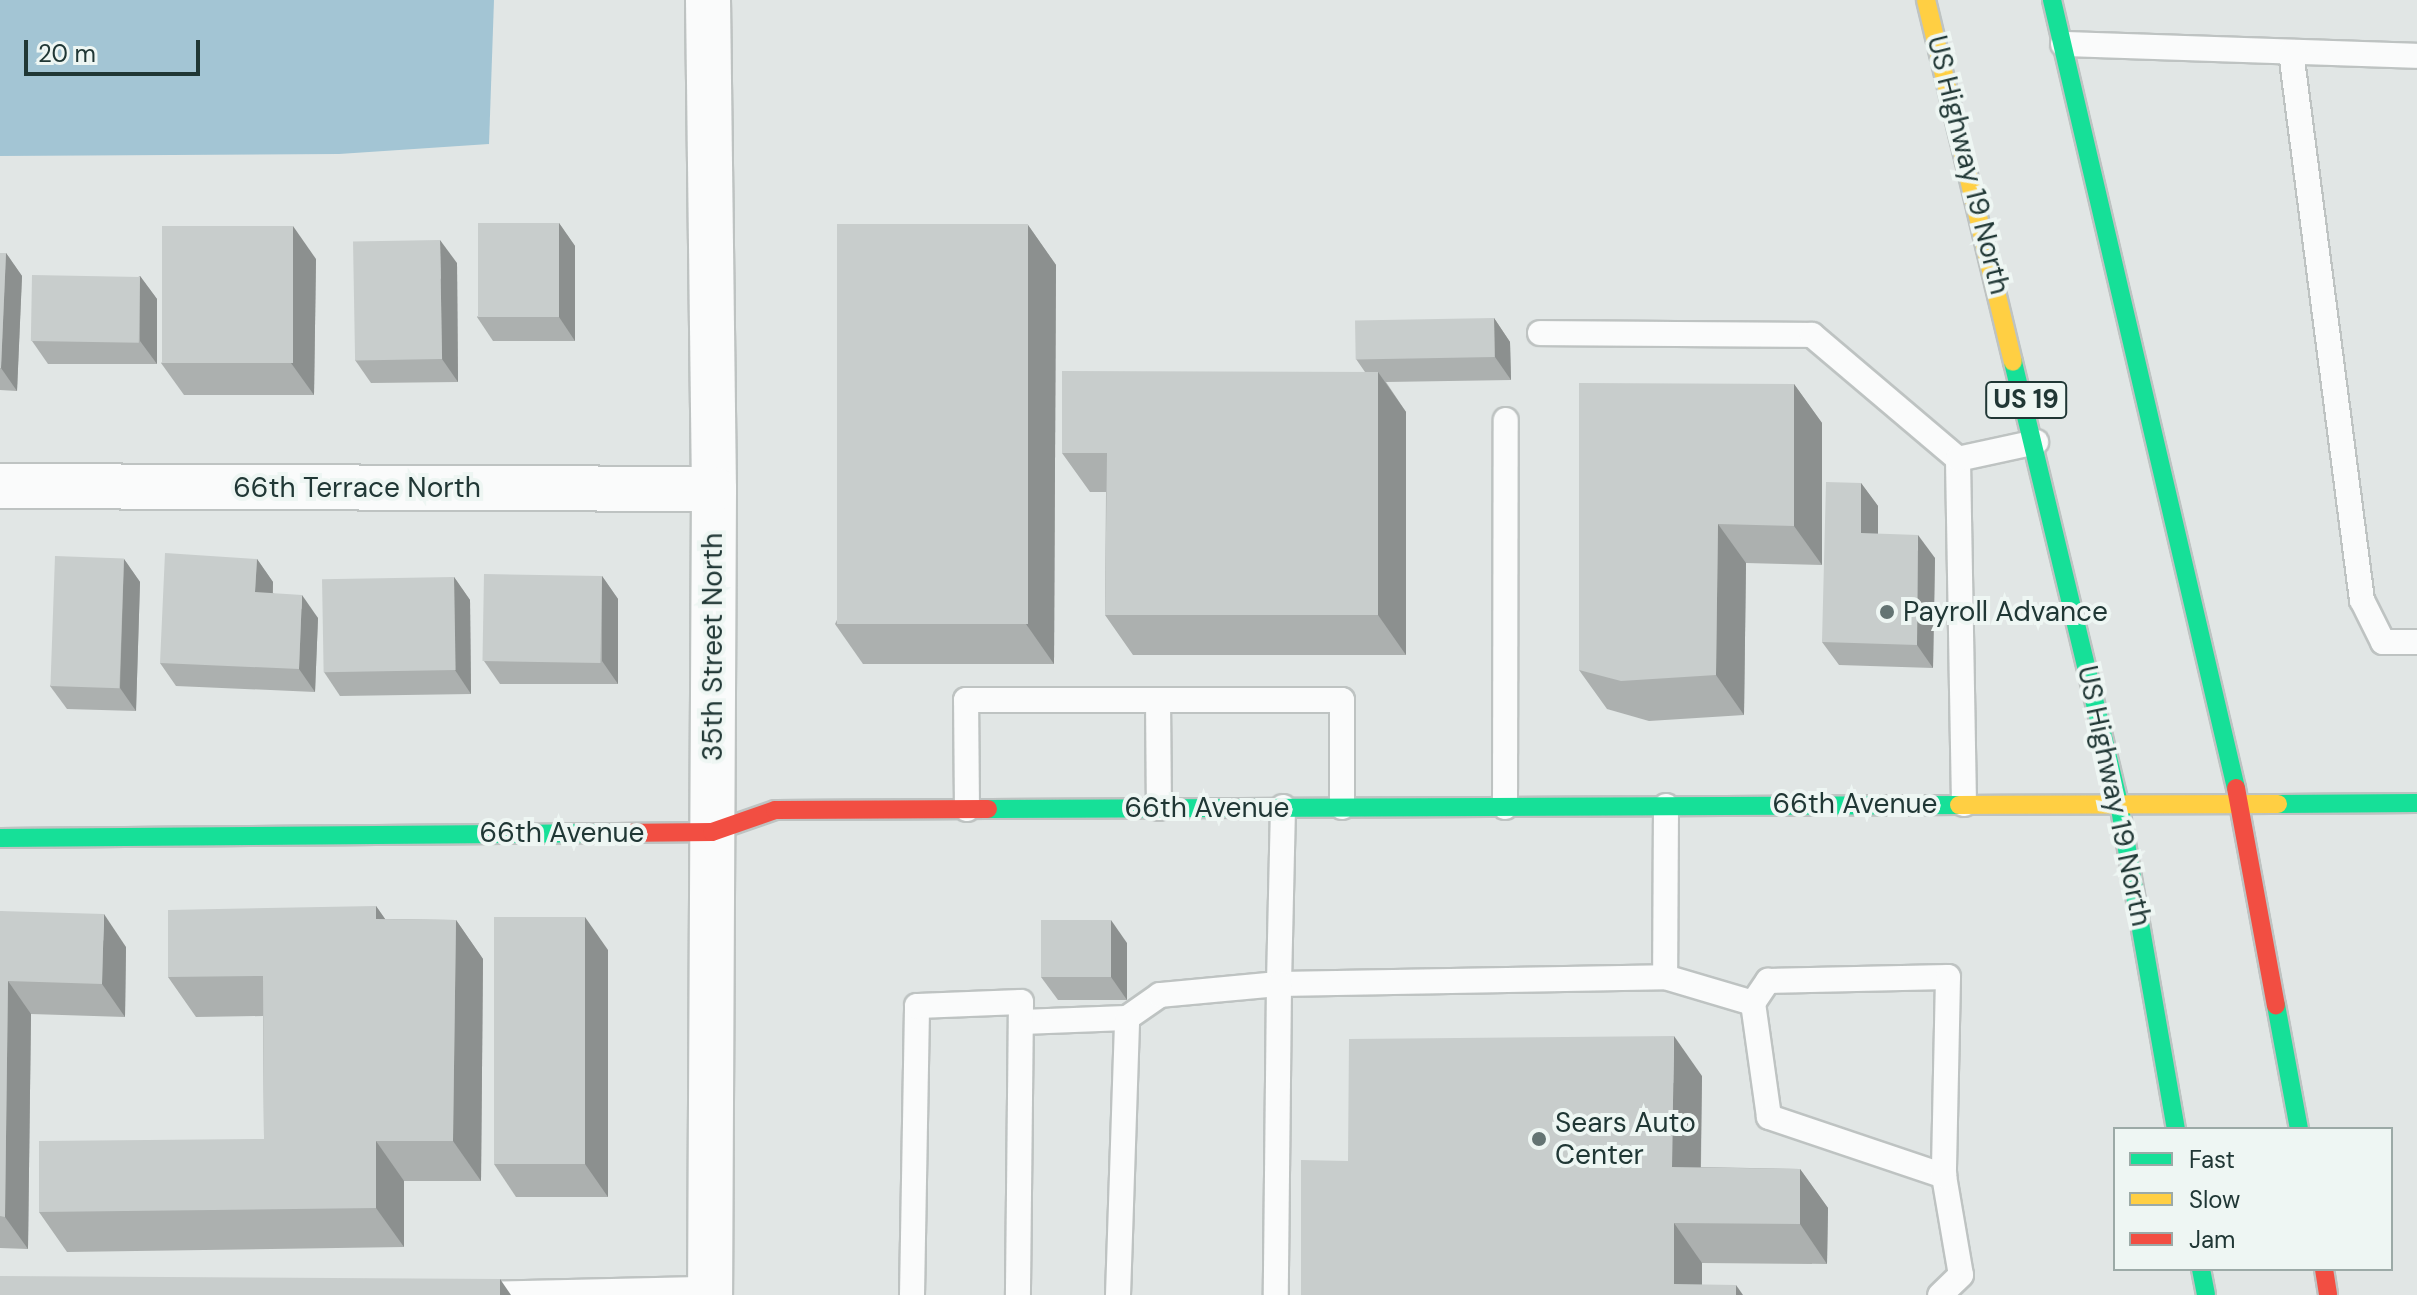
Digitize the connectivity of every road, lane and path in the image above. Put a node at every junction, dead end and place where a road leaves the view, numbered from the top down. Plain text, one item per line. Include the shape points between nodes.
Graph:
1 (708, 0) edge
2 (1926, 0) edge
3 (2052, 0) edge
4 (2063, 44) junction
5 (2291, 52) junction
6 (2417, 56) edge
7 (1540, 333) dead end
8 (1506, 420) dead end
9 (2036, 442) junction
10 (1958, 459) junction
11 (0, 486) edge
12 (714, 489) junction
13 (2417, 642) edge
14 (1158, 700) junction
15 (2239, 802) junction
16 (2119, 803) junction
17 (2417, 803) edge
18 (1964, 804) junction
19 (1666, 806) junction
20 (1283, 807) junction
21 (1342, 807) junction
22 (1505, 807) junction
23 (1159, 808) junction
24 (967, 809) junction
25 (712, 832) junction
26 (0, 838) edge
27 (1665, 977) junction
28 (1279, 984) junction
29 (1753, 1003) junction
30 (1127, 1018) junction
31 (1021, 1022) junction
32 (2176, 1127) edge
33 (2299, 1127) edge
34 (1944, 1176) junction
35 (2201, 1271) edge
36 (2324, 1271) edge
37 (710, 1292) edge
38 (437, 1295) edge
39 (912, 1295) edge
40 (1018, 1295) edge
41 (1118, 1295) edge
42 (1276, 1295) edge
43 (1940, 1295) edge
44 (2206, 1295) edge
45 (2328, 1295) edge

1 - 12 street, 35th Street North
2 - 9 main road, US Highway 19 North / US 19
3 - 4 main road
4 - 5 lane
4 - 15 main road
5 - 6 lane
5 - 13 lane via 2362,600 2383,642
7 - 10 lane via 1812,335
8 - 22 lane
9 - 10 lane
9 - 16 main road, US Highway 19 North / US 19
10 - 18 lane
11 - 12 street, 66th Terrace North
12 - 25 street, 35th Street North
14 - 21 lane via 1342,700
14 - 23 lane
14 - 24 lane via 966,700
15 - 16 main road, 66th Avenue
15 - 17 main road, 66th Avenue
15 - 33 main road
16 - 18 main road, 66th Avenue
16 - 32 main road, US Highway 19 North / US 19
18 - 19 main road, 66th Avenue
19 - 22 main road, 66th Avenue
19 - 27 lane
20 - 21 main road, 66th Avenue
20 - 23 main road, 66th Avenue
20 - 28 lane
21 - 22 main road, 66th Avenue
23 - 24 main road, 66th Avenue
24 - 25 main road, 66th Avenue via 775,810
25 - 26 main road, 66th Avenue
25 - 37 street, 35th Street North
27 - 28 lane
27 - 29 lane
28 - 30 lane via 1160,995
28 - 42 lane
29 - 34 lane via 1769,1117
29 - 34 lane via 1768,981 1948,977
30 - 31 lane
30 - 41 lane
31 - 39 lane via 1021,1002 917,1006
31 - 40 lane
34 - 43 lane via 1961,1275
35 - 44 main road
36 - 45 main road
37 - 38 lane

